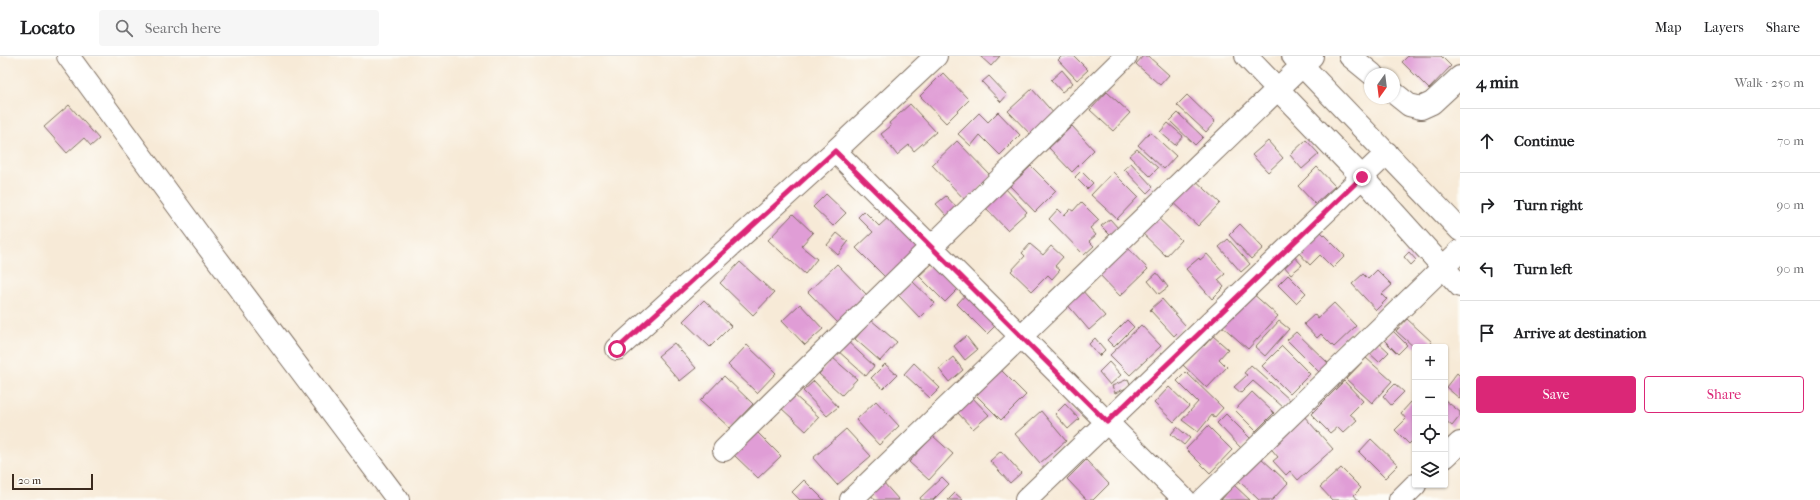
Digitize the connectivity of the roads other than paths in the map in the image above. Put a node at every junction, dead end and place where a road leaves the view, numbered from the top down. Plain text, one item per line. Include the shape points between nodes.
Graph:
1 (68, 56) edge
2 (936, 56) edge
3 (1126, 56) edge
4 (1246, 56) edge
5 (1350, 56) edge
6 (1302, 59) edge
7 (1365, 68) edge
8 (1460, 77) edge
9 (1278, 90) junction
10 (1400, 97) edge
11 (835, 151) junction
12 (1387, 153) junction
13 (1362, 177) junction
14 (1460, 230) edge
15 (932, 247) junction
16 (1460, 251) edge
17 (1444, 267) junction
18 (1460, 286) edge
19 (1021, 336) junction
20 (617, 349) dead end
21 (1107, 422) junction
22 (1460, 443) edge
23 (724, 450) dead end
24 (1448, 454) edge
25 (1412, 488) edge
26 (398, 500) edge
27 (851, 500) edge
28 (1026, 500) edge
29 (1185, 500) edge
30 (1203, 500) edge
31 (1400, 500) edge

1 - 26 street via 211,252
2 - 11 street
3 - 15 street
4 - 9 street
5 - 7 street
6 - 9 street
6 - 12 street
8 - 10 street via 1432,103 1421,108 1409,105
9 - 13 street
9 - 19 street
11 - 15 street
11 - 20 street
12 - 13 street
12 - 14 street
13 - 17 street
13 - 21 street
15 - 19 street
15 - 23 street
16 - 17 street
17 - 18 street
17 - 30 street
19 - 21 street
19 - 27 street
21 - 28 street
21 - 29 street
22 - 24 street
25 - 31 street

